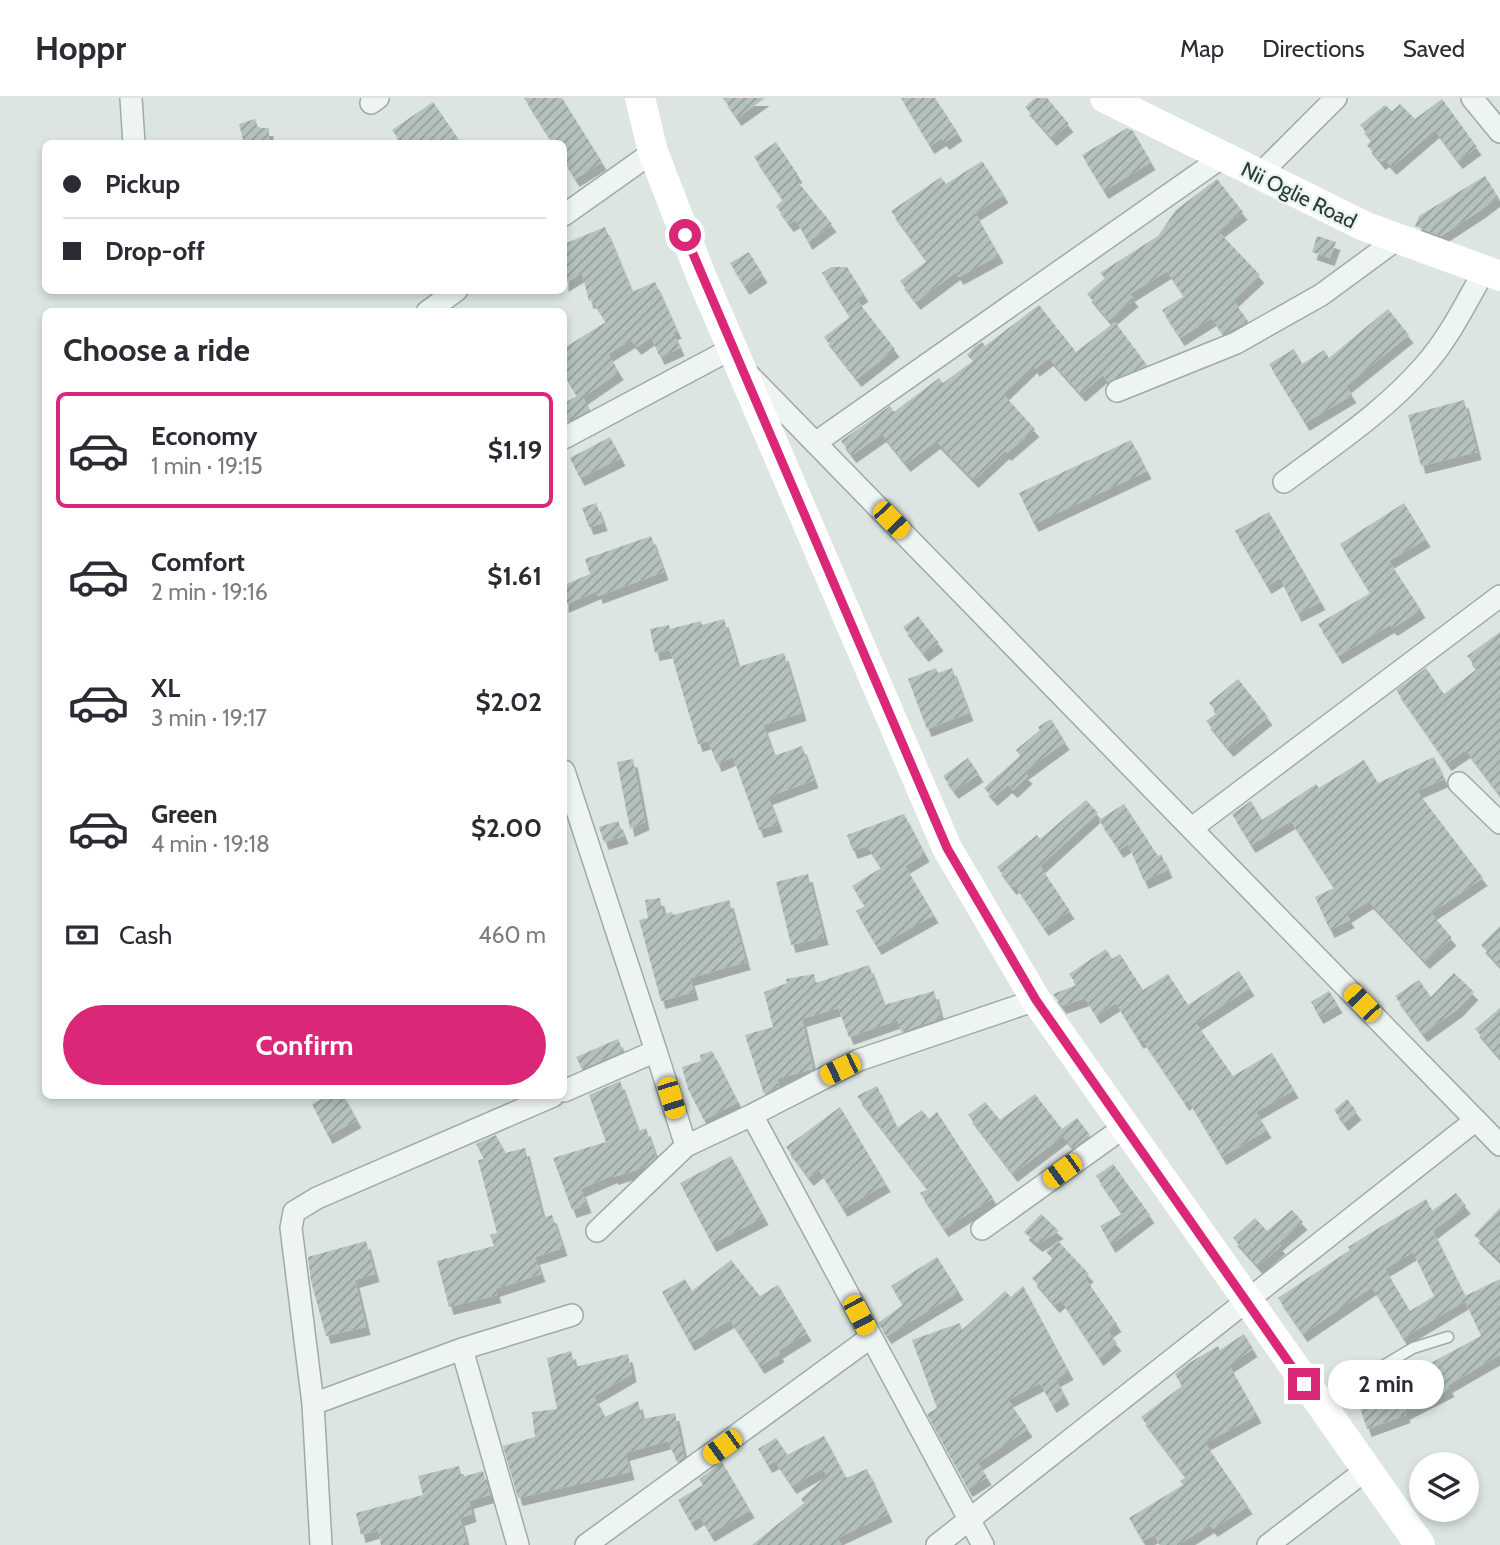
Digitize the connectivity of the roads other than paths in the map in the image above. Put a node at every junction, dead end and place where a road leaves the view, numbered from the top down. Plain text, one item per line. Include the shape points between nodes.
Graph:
1 (131, 98) edge
2 (640, 98) edge
3 (1105, 98) edge
4 (1472, 98) edge
5 (1326, 102) edge
6 (1500, 132) edge
7 (134, 140) edge
8 (653, 152) junction
9 (1221, 158) junction
10 (1259, 176) junction
11 (567, 213) edge
12 (1396, 240) junction
13 (1492, 274) edge
14 (452, 294) edge
15 (432, 308) edge
16 (737, 358) junction
17 (1117, 391) dead end
18 (567, 437) edge
19 (816, 443) junction
20 (1284, 482) dead end
21 (1500, 596) edge
22 (567, 780) edge
23 (1459, 783) dead end
24 (1500, 823) edge
25 (1192, 828) junction
26 (1036, 1000) junction
27 (656, 1051) junction
28 (567, 1090) edge
29 (546, 1099) edge
30 (752, 1115) junction
31 (1476, 1120) junction
32 (1123, 1128) junction
33 (1500, 1145) edge
34 (686, 1146) junction
35 (982, 1229) dead end
36 (597, 1231) dead end
37 (1246, 1302) junction
38 (572, 1315) dead end
39 (871, 1337) junction
40 (1448, 1337) dead end
41 (462, 1349) junction
42 (313, 1404) junction
43 (1319, 1404) junction
44 (1366, 1470) junction
45 (971, 1520) junction
46 (321, 1545) edge
47 (518, 1545) edge
48 (586, 1545) edge
49 (937, 1545) edge
50 (984, 1545) edge
51 (1268, 1545) edge
52 (1420, 1545) edge

1 - 7 street
2 - 8 street
3 - 9 street, Nii Oglie Road via 1163,124
4 - 6 street
5 - 10 street
8 - 11 street
8 - 16 street
9 - 10 street, Nii Oglie Road
9 - 19 street
10 - 12 street, Nii Oglie Road
12 - 13 street, Nii Oglie Road
12 - 17 street via 1321,295 1236,343
13 - 20 street via 1424,367 1383,407
14 - 15 street
16 - 18 street
16 - 19 street
16 - 26 street via 947,848
19 - 25 street
21 - 25 street
22 - 27 street
23 - 24 street
25 - 31 street
26 - 30 street via 859,1060
26 - 32 street
27 - 28 street
27 - 34 street
29 - 42 street via 294,1212 291,1228
30 - 34 street
30 - 39 street
31 - 33 street
31 - 37 street
32 - 35 street
32 - 37 street
34 - 36 street
37 - 43 street
37 - 45 street
38 - 41 street
39 - 45 street
39 - 48 street
40 - 43 lane via 1413,1348
41 - 42 street
41 - 47 street
42 - 46 street
43 - 44 street
44 - 51 street
44 - 52 street
45 - 49 street
45 - 50 street

